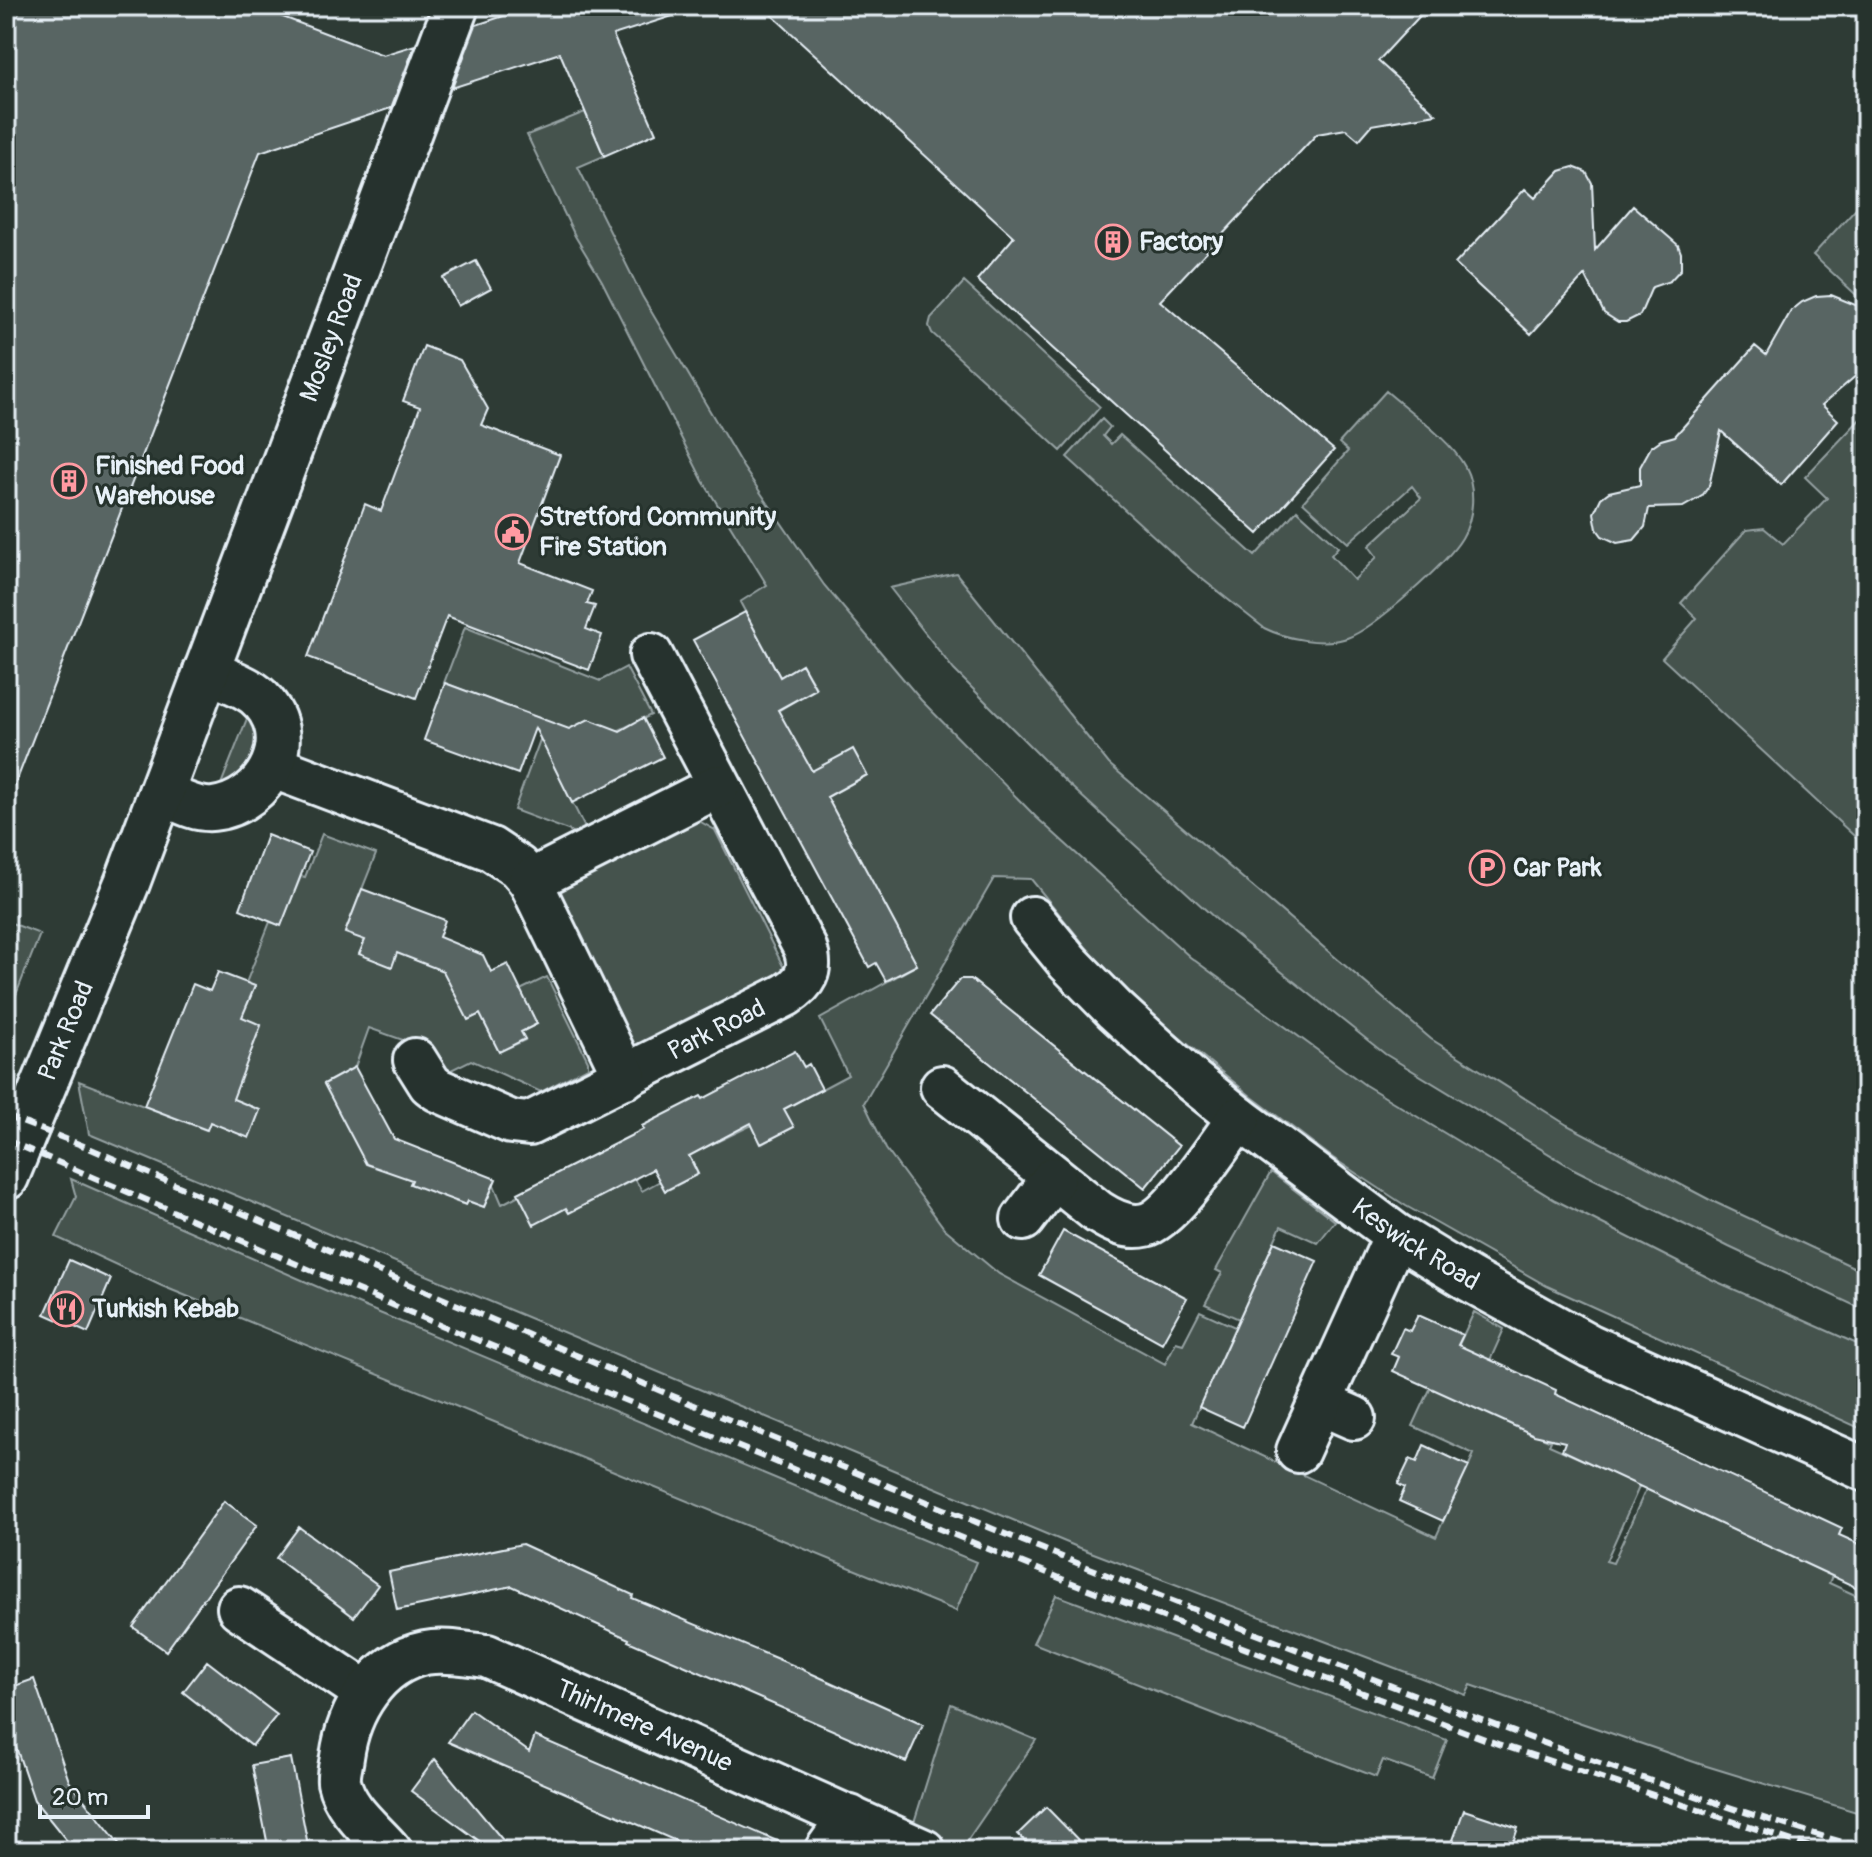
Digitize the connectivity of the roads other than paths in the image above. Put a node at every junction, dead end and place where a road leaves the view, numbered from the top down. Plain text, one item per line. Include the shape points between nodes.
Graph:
1 (456, 6) edge
2 (651, 655) dead end
3 (205, 671) junction
4 (274, 767) junction
5 (718, 786) junction
6 (160, 793) junction
7 (530, 881) junction
8 (1032, 918) dead end
9 (415, 1060) dead end
10 (625, 1077) junction
11 (942, 1087) dead end
12 (1239, 1118) junction
13 (6, 1177) edge
14 (1054, 1178) junction
15 (1023, 1219) dead end
16 (1396, 1235) junction
17 (1298, 1451) dead end
18 (1866, 1470) edge
19 (239, 1608) dead end
20 (365, 1692) junction
21 (850, 1817) junction
22 (390, 1851) edge
23 (826, 1851) edge
24 (924, 1851) edge

1 - 3 main road, Mosley Road
2 - 5 street, Park Road
3 - 4 street via 257,696 270,713 279,747
3 - 6 main road, Park Road
4 - 6 street via 264,782 232,805 199,808
4 - 7 street via 491,849
5 - 7 street
5 - 10 street, Park Road via 805,948 809,970 786,995
6 - 13 main road, Park Road
7 - 10 street
8 - 12 street, Keswick Road via 1115,1010
9 - 10 street via 438,1090 521,1124 537,1123
11 - 14 street
12 - 14 street via 1168,1210 1145,1225 1113,1221
12 - 16 street, Keswick Road
14 - 15 street
16 - 17 street via 1337,1411
16 - 18 street, Keswick Road via 1590,1346
19 - 20 street
20 - 21 street, Thirlmere Avenue via 400,1663 425,1653 487,1656
20 - 22 street via 344,1737 339,1779 348,1804
21 - 23 street
21 - 24 street, Thirlmere Avenue

